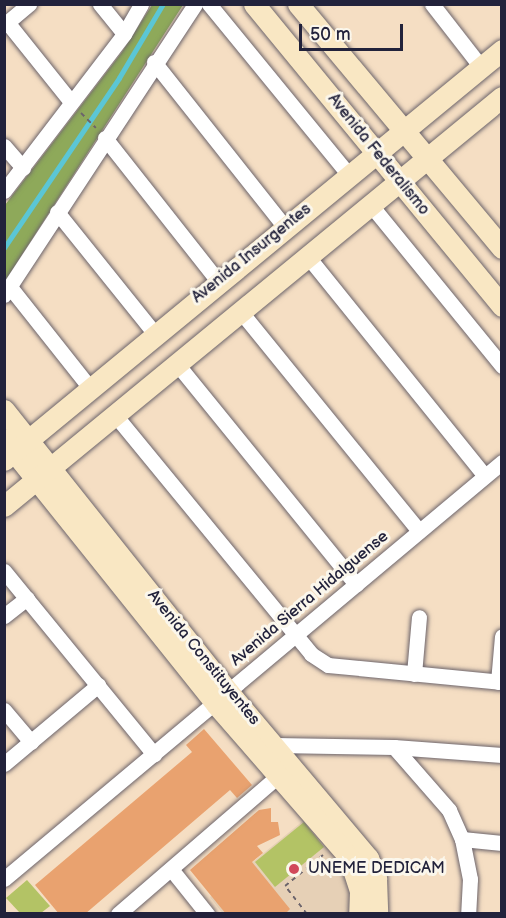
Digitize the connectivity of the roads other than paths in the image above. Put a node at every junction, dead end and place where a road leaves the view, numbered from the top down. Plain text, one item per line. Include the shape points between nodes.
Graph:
1 (29, 4) edge
2 (100, 4) edge
3 (141, 4) edge
4 (195, 4) edge
5 (209, 4) edge
6 (254, 4) edge
7 (298, 4) edge
8 (432, 4) edge
9 (6, 24) edge
10 (124, 34) junction
11 (501, 51) edge
12 (154, 62) junction
13 (481, 67) junction
14 (501, 98) edge
15 (73, 105) junction
16 (404, 130) junction
17 (103, 135) junction
18 (4, 146) edge
19 (376, 153) junction
20 (428, 157) junction
21 (23, 168) junction
22 (349, 175) junction
23 (399, 181) junction
24 (4, 191) edge
25 (369, 204) junction
26 (57, 212) junction
27 (285, 227) junction
28 (501, 248) edge
29 (309, 258) junction
30 (218, 281) junction
31 (7, 291) edge
32 (501, 306) edge
33 (241, 312) junction
34 (155, 334) junction
35 (177, 364) junction
36 (501, 366) edge
37 (90, 388) junction
38 (4, 410) edge
39 (115, 415) junction
40 (13, 448) edge
41 (501, 462) edge
42 (44, 474) junction
43 (485, 476) junction
44 (4, 506) edge
45 (419, 531) junction
46 (4, 571) edge
47 (356, 584) junction
48 (27, 598) junction
49 (4, 616) edge
50 (418, 617) dead end
51 (295, 636) junction
52 (501, 636) edge
53 (414, 674) junction
54 (500, 682) edge
55 (98, 685) junction
56 (222, 698) junction
57 (4, 710) edge
58 (31, 742) junction
59 (394, 747) junction
60 (268, 750) junction
61 (154, 754) junction
62 (501, 755) edge
63 (4, 764) edge
64 (278, 776) junction
65 (462, 839) junction
66 (501, 843) edge
67 (171, 869) junction
68 (4, 879) edge
69 (118, 914) edge
70 (207, 914) edge
71 (359, 914) edge
72 (377, 914) edge
73 (468, 914) edge

1 - 9 street
2 - 10 street
3 - 10 street
4 - 12 street
5 - 22 street
6 - 19 street, Avenida Federalismo
7 - 16 street, Avenida Federalismo
8 - 13 street
9 - 15 street
10 - 15 street
11 - 13 street, Avenida Insurgentes
12 - 17 street
12 - 27 street
13 - 16 street, Avenida Insurgentes
14 - 20 street
15 - 21 street
16 - 19 street, Avenida Insurgentes
16 - 20 street, Avenida Federalismo
17 - 26 street
17 - 30 street
18 - 21 street
19 - 22 street, Avenida Insurgentes
19 - 23 street, Avenida Federalismo
20 - 23 street
20 - 28 street, Avenida Federalismo
21 - 24 street
22 - 27 street, Avenida Insurgentes
23 - 25 street
23 - 32 street, Avenida Federalismo
25 - 29 street
25 - 36 street
26 - 31 street
26 - 34 street
27 - 30 street, Avenida Insurgentes
29 - 33 street
29 - 43 street
30 - 34 street, Avenida Insurgentes
31 - 37 street
33 - 35 street
33 - 45 street
34 - 37 street, Avenida Insurgentes
35 - 39 street
35 - 47 street
37 - 40 street, Avenida Insurgentes
38 - 40 street, Avenida Constituyentes
39 - 42 street
39 - 51 street
40 - 42 street, Avenida Constituyentes
41 - 43 street, Avenida Sierra Hidalguense
42 - 44 street
42 - 56 street, Avenida Constituyentes
43 - 45 street, Avenida Sierra Hidalguense
45 - 47 street, Avenida Sierra Hidalguense
46 - 48 street
47 - 51 street, Avenida Sierra Hidalguense
48 - 49 street
48 - 55 street
50 - 53 street
51 - 53 street via 328,665
51 - 56 street, Avenida Sierra Hidalguense
52 - 54 street
53 - 54 street
55 - 58 street
55 - 61 street
56 - 60 street, Avenida Constituyentes
56 - 61 street, Avenida Sierra Hidalguense
57 - 58 street
58 - 63 street
59 - 60 street
59 - 62 street
59 - 65 street via 449,810
60 - 64 street, Avenida Constituyentes
60 - 72 street, Avenida Constituyentes via 368,858 376,878
61 - 68 street, Avenida Sierra Hidalguense
64 - 67 street
64 - 71 street, Avenida Constituyentes via 349,857 360,891
65 - 66 street
65 - 73 street via 470,879
67 - 69 street
67 - 70 street

